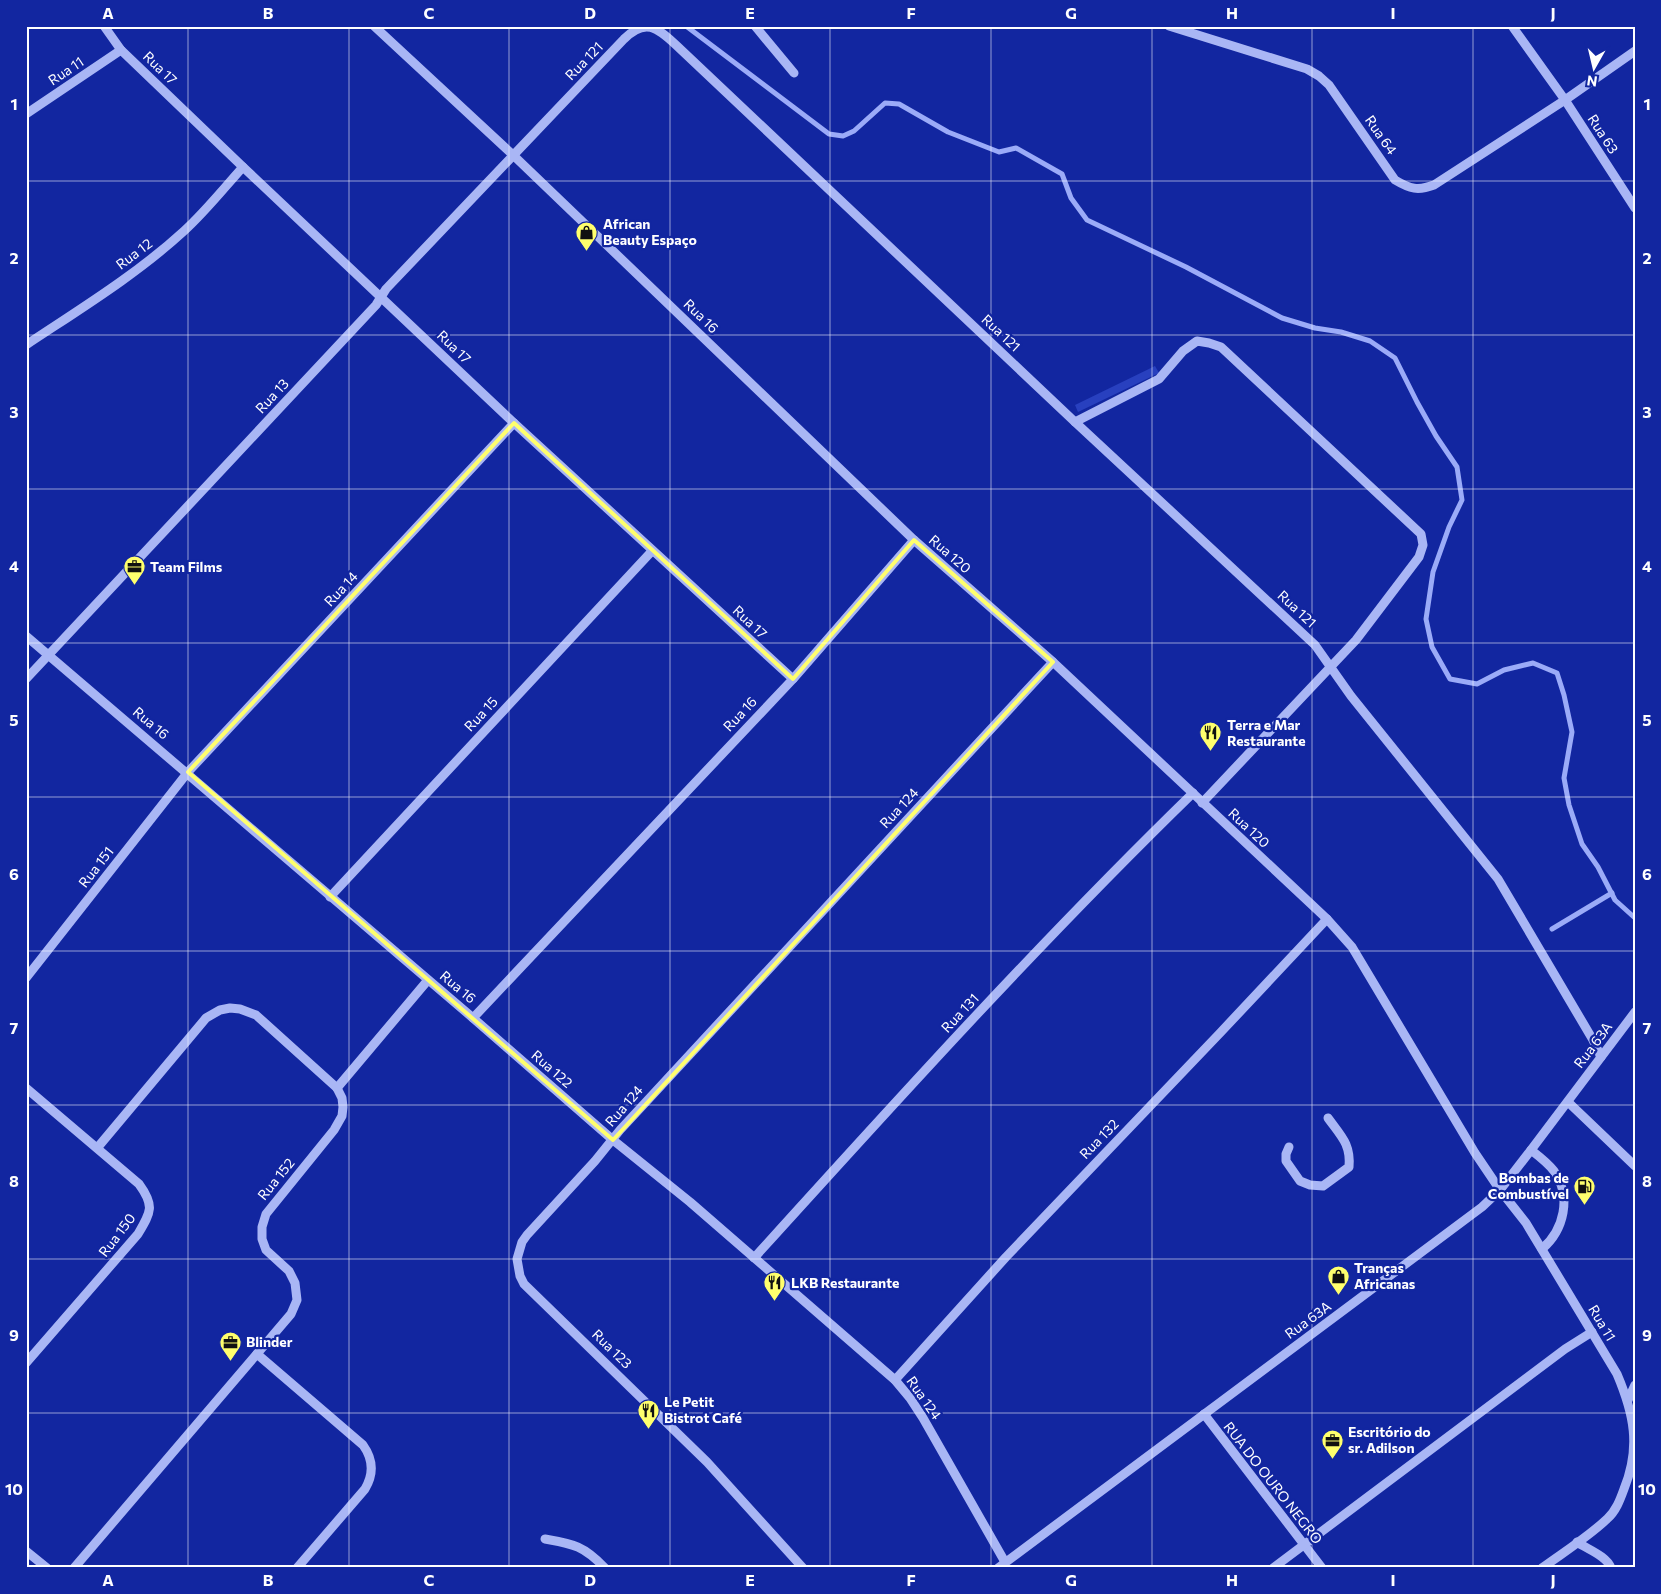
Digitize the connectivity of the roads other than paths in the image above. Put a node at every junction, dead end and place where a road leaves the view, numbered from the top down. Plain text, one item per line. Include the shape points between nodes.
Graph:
1 (104, 26) edge
2 (374, 26) edge
3 (755, 26) edge
4 (1169, 26) edge
5 (1512, 26) edge
6 (653, 27) edge
7 (121, 50) junction
8 (1635, 51) edge
9 (794, 72) dead end
10 (1565, 100) junction
11 (26, 114) edge
12 (513, 155) junction
13 (243, 166) junction
14 (1635, 208) edge
15 (381, 297) junction
16 (26, 345) edge
17 (1076, 422) junction
18 (514, 423) junction
19 (914, 540) junction
20 (652, 550) junction
21 (26, 636) edge
22 (49, 654) junction
23 (1053, 662) junction
24 (1331, 666) junction
25 (26, 679) edge
26 (793, 679) junction
27 (188, 772) junction
28 (1193, 793) junction
29 (1202, 803) junction
30 (330, 897) junction
31 (1327, 919) junction
32 (26, 978) edge
33 (428, 980) junction
34 (1635, 1012) edge
35 (473, 1018) junction
36 (1601, 1057) junction
37 (337, 1088) junction
38 (28, 1092) edge
39 (1568, 1102) junction
40 (1328, 1118) dead end
41 (613, 1140) junction
42 (98, 1147) junction
43 (1289, 1147) dead end
44 (1531, 1150) junction
45 (1635, 1166) edge
46 (1500, 1190) junction
47 (1542, 1249) junction
48 (754, 1258) junction
49 (1592, 1332) junction
50 (257, 1354) junction
51 (26, 1363) edge
52 (895, 1380) junction
53 (1635, 1385) edge
54 (1628, 1400) junction
55 (1204, 1414) junction
56 (545, 1539) dead end
57 (1577, 1542) junction
58 (1304, 1545) junction
59 (26, 1551) edge
60 (1001, 1565) edge
61 (46, 1568) edge
62 (74, 1568) edge
63 (297, 1568) edge
64 (605, 1568) edge
65 (802, 1568) edge
66 (1274, 1568) edge
67 (1322, 1568) edge
68 (1542, 1568) edge
69 (1612, 1568) edge

1 - 7 street, Rua 17
2 - 12 street, Rua 16
3 - 9 street
4 - 10 street, Rua 64 via 1293,64 1319,76 1329,85 1395,180 1407,187 1423,190
5 - 10 street, Rua 63
6 - 12 street, Rua 121 via 633,30
6 - 17 street, Rua 121
7 - 11 street, Rua 11
7 - 13 street, Rua 17
8 - 10 street
10 - 14 street, Rua 63
12 - 15 street, Rua 13
12 - 19 street, Rua 16
13 - 15 street, Rua 17
13 - 16 street, Rua 12 via 186,230 166,247
15 - 18 street, Rua 17
15 - 22 street, Rua 13
17 - 24 street, Rua 121 via 1315,645
17 - 24 street via 1159,378 1197,341 1210,342 1222,347 1411,524 1421,534 1420,557 1356,640
18 - 20 street, Rua 17
18 - 27 street, Rua 14
19 - 23 street, Rua 120
19 - 26 street, Rua 16
20 - 26 street, Rua 17
20 - 30 street, Rua 15
21 - 22 street, Rua 16
22 - 25 street, Rua 13
22 - 27 street, Rua 16
23 - 28 street, Rua 120
23 - 41 street, Rua 124
24 - 29 street
24 - 36 street, Rua 121 via 1498,879
26 - 35 street, Rua 16
27 - 30 street, Rua 16
27 - 32 street, Rua 151
28 - 29 street, Rua 120
28 - 48 street, Rua 131 via 1082,904
29 - 31 street, Rua 120
30 - 33 street, Rua 16
31 - 46 street, Rua 120 via 1352,947
31 - 52 street, Rua 132 via 1006,1257
33 - 35 street, Rua 16
33 - 37 street
34 - 36 street, Rua 63A
35 - 41 street, Rua 122
36 - 39 street, Rua 63A
37 - 42 street via 256,1015 240,1008 220,1010 206,1018
37 - 50 street, Rua 152 via 342,1098 342,1116 266,1214 262,1227 266,1250 289,1271 295,1283 297,1300 291,1314
38 - 42 street, Rua 150
39 - 44 street, Rua 63A
39 - 45 street
40 - 43 street via 1346,1143 1349,1167 1323,1186 1310,1185 1300,1181 1286,1161
41 - 48 street, Rua 124
41 - 65 street, Rua 123 via 527,1235 518,1251 520,1276 530,1290 707,1462
42 - 51 street, Rua 150 via 139,1184 148,1196 150,1211 138,1234
44 - 46 street, Rua 63A
44 - 47 street via 1555,1172 1563,1193 1560,1224
46 - 47 street, Rua 11
46 - 55 street, Rua 63A via 1459,1225
47 - 49 street, Rua 11
48 - 52 street, Rua 124
49 - 54 street, Rua 11
49 - 58 street
50 - 62 street, Rua 152
50 - 63 street via 363,1444 370,1458 371,1472 365,1489
52 - 60 street, Rua 124 via 923,1418
53 - 54 street
54 - 57 street, Rua 11 via 1634,1424 1629,1477 1619,1504 1608,1518
55 - 58 street, RUA DO OURO NEGRO
55 - 60 street, Rua 63A
56 - 64 street via 586,1550
57 - 68 street, Rua 11
57 - 69 street
58 - 66 street
58 - 67 street, RUA DO OURO NEGRO
59 - 61 street

